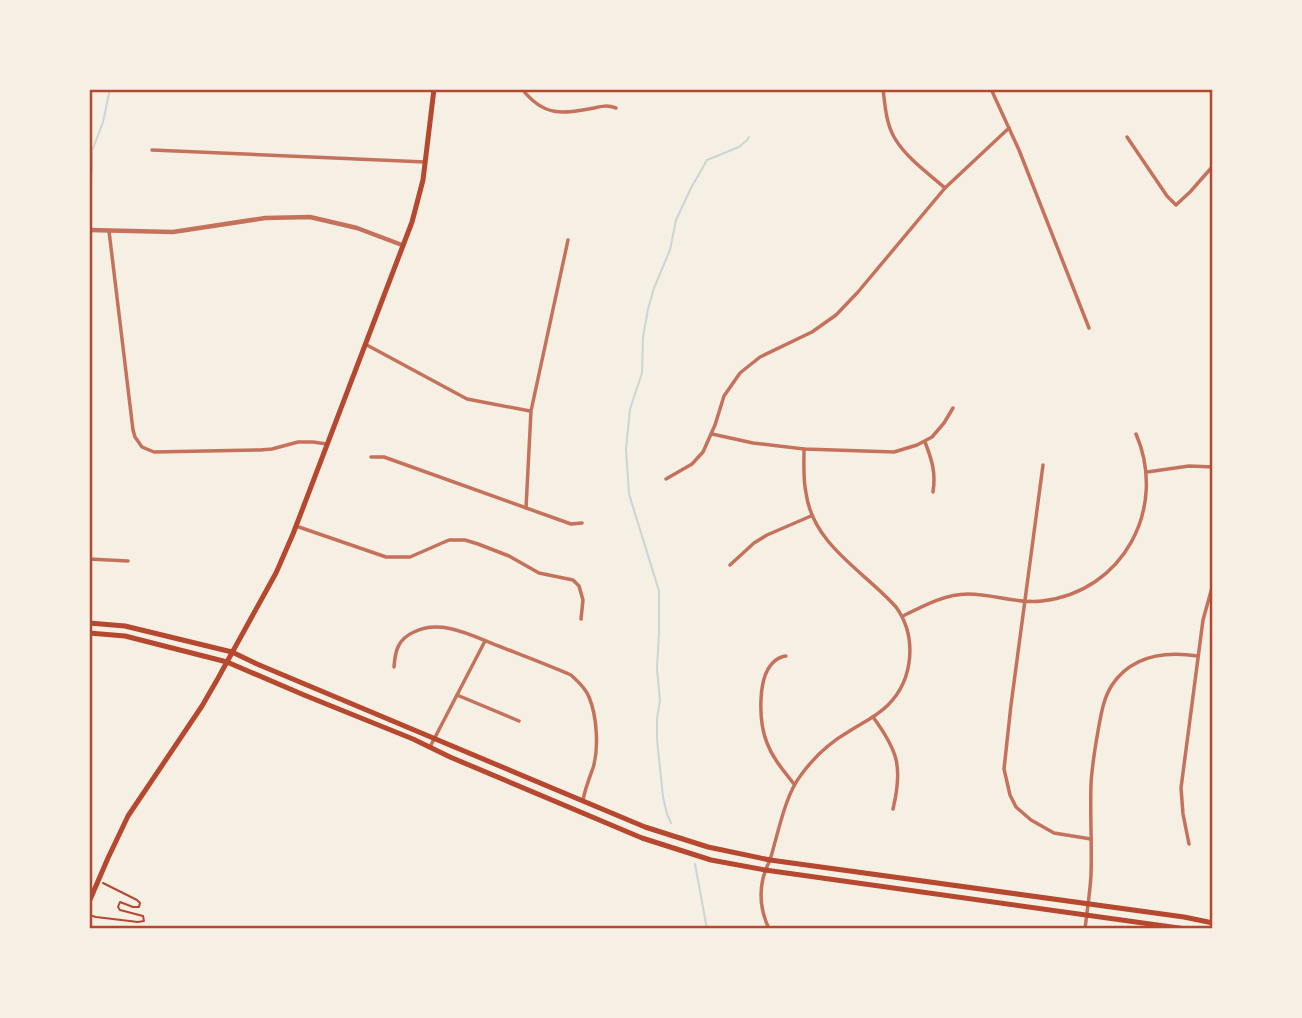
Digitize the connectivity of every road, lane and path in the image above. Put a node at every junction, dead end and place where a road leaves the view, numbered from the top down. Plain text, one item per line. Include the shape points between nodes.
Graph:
1 (434, 89) edge
2 (522, 89) edge
3 (883, 89) edge
4 (991, 89) edge
5 (616, 107) dead end
6 (1009, 128) junction
7 (1127, 137) dead end
8 (152, 150) dead end
9 (425, 162) junction
10 (1213, 166) edge
11 (945, 188) junction
12 (89, 230) edge
13 (109, 231) junction
14 (568, 240) dead end
15 (402, 245) junction
16 (1088, 328) dead end
17 (365, 344) junction
18 (953, 408) dead end
19 (531, 411) junction
20 (712, 434) junction
21 (1136, 434) dead end
22 (925, 442) junction
23 (327, 444) junction
24 (804, 449) junction
25 (371, 457) dead end
26 (1043, 465) dead end
27 (1213, 467) edge
28 (1147, 472) junction
29 (666, 479) dead end
30 (933, 492) dead end
31 (526, 508) junction
32 (812, 516) junction
33 (582, 523) dead end
34 (296, 526) junction
35 (89, 559) edge
36 (128, 561) dead end
37 (730, 565) dead end
38 (1213, 584) edge
39 (1025, 601) junction
40 (903, 616) junction
41 (581, 619) dead end
42 (89, 623) edge
43 (89, 634) edge
44 (485, 641) junction
45 (232, 652) junction
46 (786, 656) dead end
47 (1198, 656) junction
48 (227, 662) junction
49 (394, 667) dead end
50 (457, 695) junction
51 (873, 717) junction
52 (519, 720) dead end
53 (434, 738) junction
54 (430, 747) junction
55 (794, 784) junction
56 (583, 800) junction
57 (893, 809) dead end
58 (575, 810) junction
59 (1091, 839) junction
60 (1189, 844) dead end
61 (770, 860) junction
62 (765, 870) junction
63 (98, 881) junction
64 (90, 902) edge
65 (1088, 904) junction
66 (89, 915) edge
67 (1087, 915) junction
68 (1213, 923) edge
69 (769, 929) edge
70 (1085, 929) edge
71 (1186, 929) edge

1 - 9 main road
2 - 5 street via 550,111
3 - 11 street via 894,137
4 - 6 street
6 - 11 street
6 - 16 street
7 - 10 street via 1176,205
8 - 9 street
9 - 15 main road via 418,201
11 - 20 street via 836,315 740,373 724,396
12 - 13 street
13 - 15 street via 173,232 265,218 310,217
13 - 23 street via 133,430 142,447 154,452 210,452 272,449 298,442
14 - 19 street
15 - 17 main road
17 - 19 street via 467,399
17 - 23 main road
18 - 22 street
19 - 31 street
20 - 24 street
20 - 29 street via 698,459
21 - 28 street
22 - 24 street via 887,453
22 - 30 street via 933,463
23 - 34 main road
24 - 32 street
25 - 31 street via 384,457
26 - 39 street
27 - 28 street
28 - 39 street via 1138,530 1101,579 1075,592
31 - 33 street via 571,524
32 - 37 street via 767,535
32 - 40 street via 831,546
34 - 41 street via 386,558 410,557 449,540 478,544 539,573 573,580 583,600
34 - 45 main road
35 - 36 street
38 - 47 street
39 - 40 street via 965,594
39 - 59 street via 1005,749 1007,787 1016,807 1042,828
40 - 51 street via 910,647 906,674 893,699
42 - 45 main road via 125,626
43 - 48 main road via 125,636
44 - 49 street via 449,628 425,628 400,643
44 - 50 street
44 - 56 street via 558,669 582,685 591,704 596,739
45 - 48 main road
45 - 53 main road
46 - 55 street via 777,659 766,675 760,715 773,755
47 - 59 street via 1150,656 1125,671 1108,692 1093,762
47 - 60 street via 1181,788
48 - 54 main road
48 - 63 main road via 128,816
50 - 52 street
50 - 53 street
51 - 55 street via 824,749
51 - 57 street via 897,762
53 - 54 street
53 - 56 main road
54 - 58 main road
55 - 61 street
56 - 58 main road
56 - 61 main road via 664,834
58 - 62 main road via 680,851
59 - 65 street
61 - 62 street
61 - 65 main road
62 - 67 main road
62 - 69 street via 761,908
63 - 64 main road
63 - 66 path via 141,903 133,907 120,902 118,907 143,916 144,921
65 - 67 street
65 - 68 main road
67 - 70 street
67 - 71 main road

